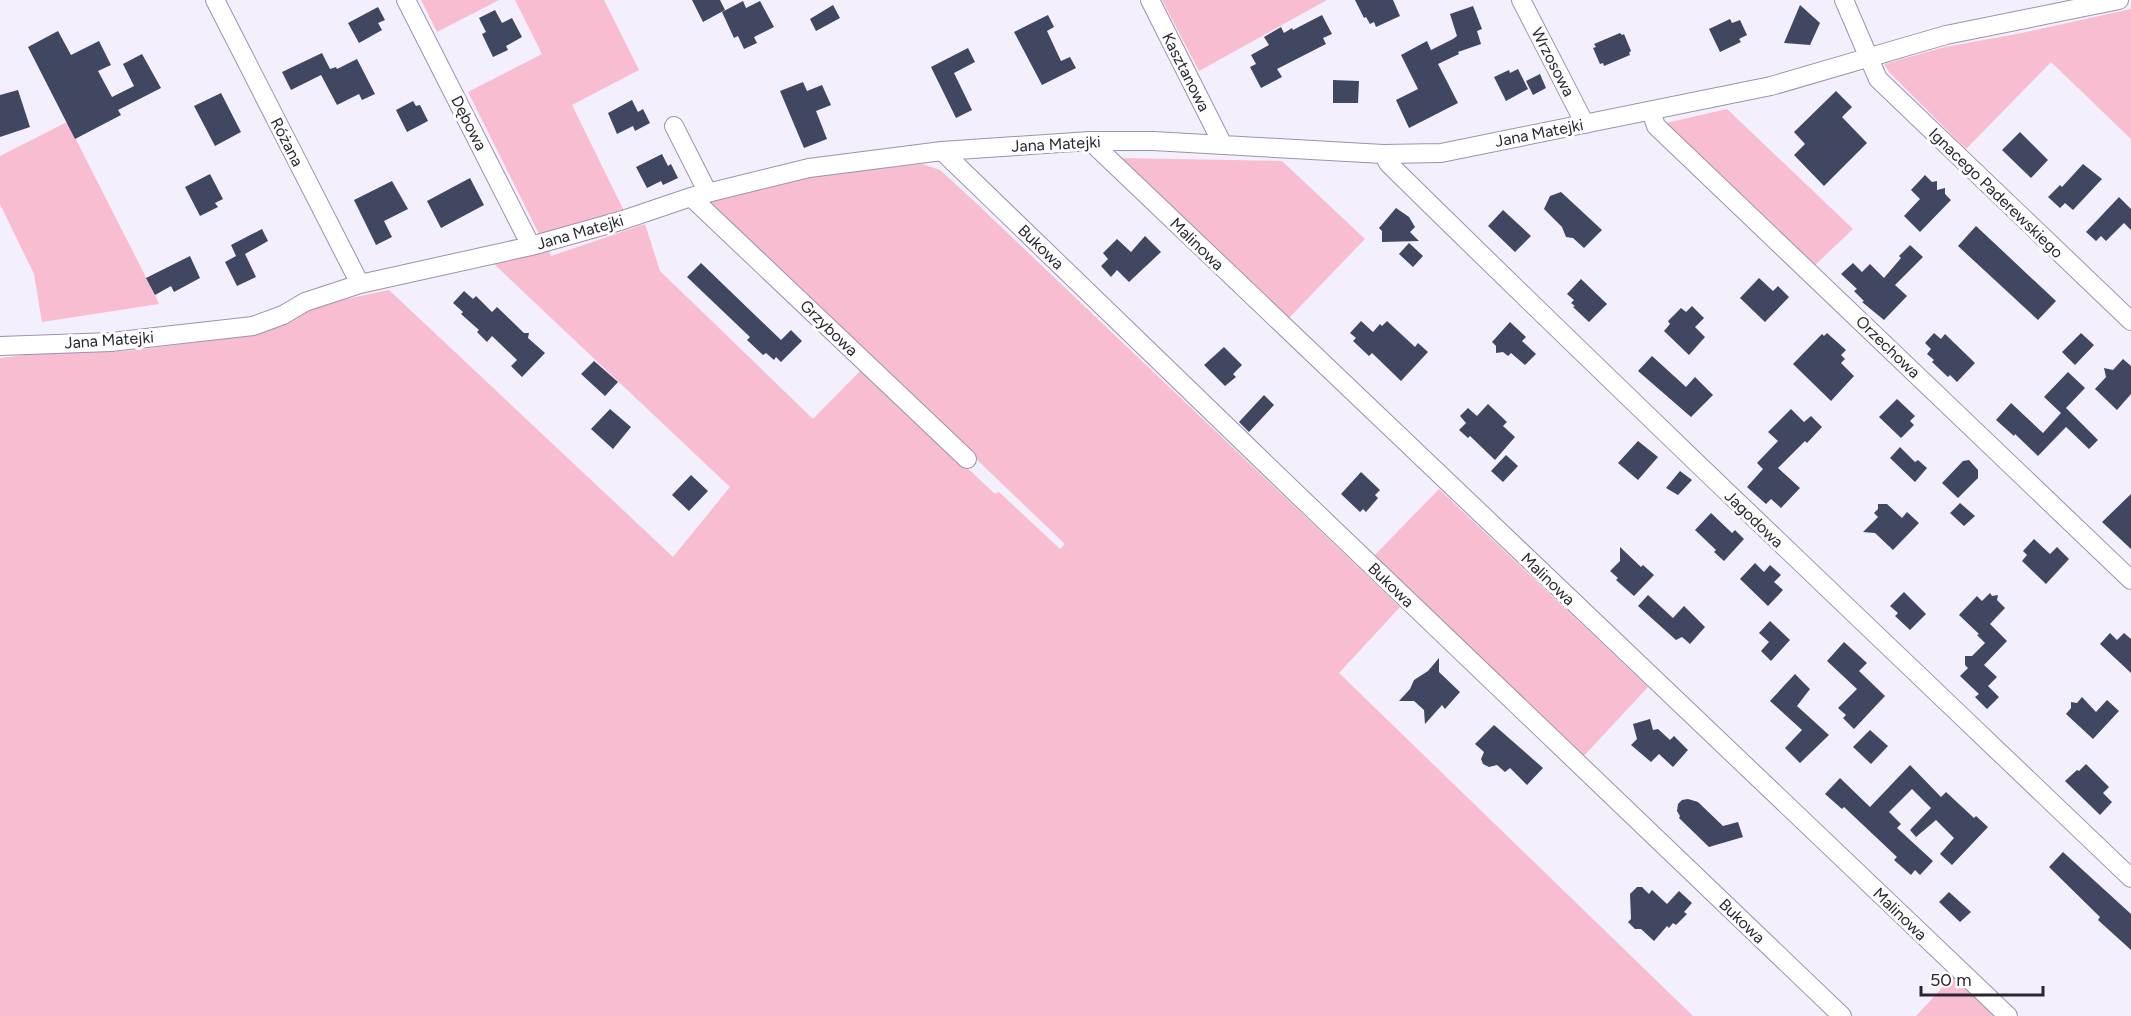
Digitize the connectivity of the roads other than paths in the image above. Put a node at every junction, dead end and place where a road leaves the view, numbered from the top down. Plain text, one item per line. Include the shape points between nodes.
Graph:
1 (215, 0) edge
2 (406, 0) edge
3 (1150, 0) edge
4 (1521, 0) edge
5 (1844, 0) edge
6 (2119, 0) edge
7 (1870, 58) junction
8 (1652, 111) junction
9 (1585, 124) junction
10 (674, 126) dead end
11 (1090, 141) junction
12 (1223, 145) junction
13 (942, 151) junction
14 (1383, 154) junction
15 (700, 195) junction
16 (531, 246) junction
17 (360, 284) junction
18 (2131, 321) edge
19 (0, 346) edge
20 (967, 459) dead end
21 (2131, 580) edge
22 (2131, 878) edge
23 (1842, 1016) edge
24 (2008, 1016) edge

1 - 17 street, Różana
2 - 16 street, Dębowa
3 - 12 street, Kasztanowa
4 - 9 street, Wrzosowa
5 - 7 street, Ignacego Paderewskiego
6 - 7 street, Jana Matejki via 1946,35
7 - 8 street, Jana Matejki via 1771,86
7 - 18 street, Ignacego Paderewskiego via 1878,79
8 - 9 street, Jana Matejki
8 - 21 street, Orzechowa via 1656,126
9 - 14 street, Jana Matejki via 1440,153
10 - 15 street, Grzybowa
11 - 12 street, Jana Matejki
11 - 13 street, Jana Matejki
11 - 24 street, Malinowa
12 - 14 street, Jana Matejki
13 - 15 street, Jana Matejki via 809,168
13 - 23 street, Bukowa
14 - 22 street, Jagodowa via 1810,573
15 - 16 street, Jana Matejki
15 - 20 street, Grzybowa
16 - 17 street, Jana Matejki
17 - 19 street, Jana Matejki via 305,302 253,326 111,342

